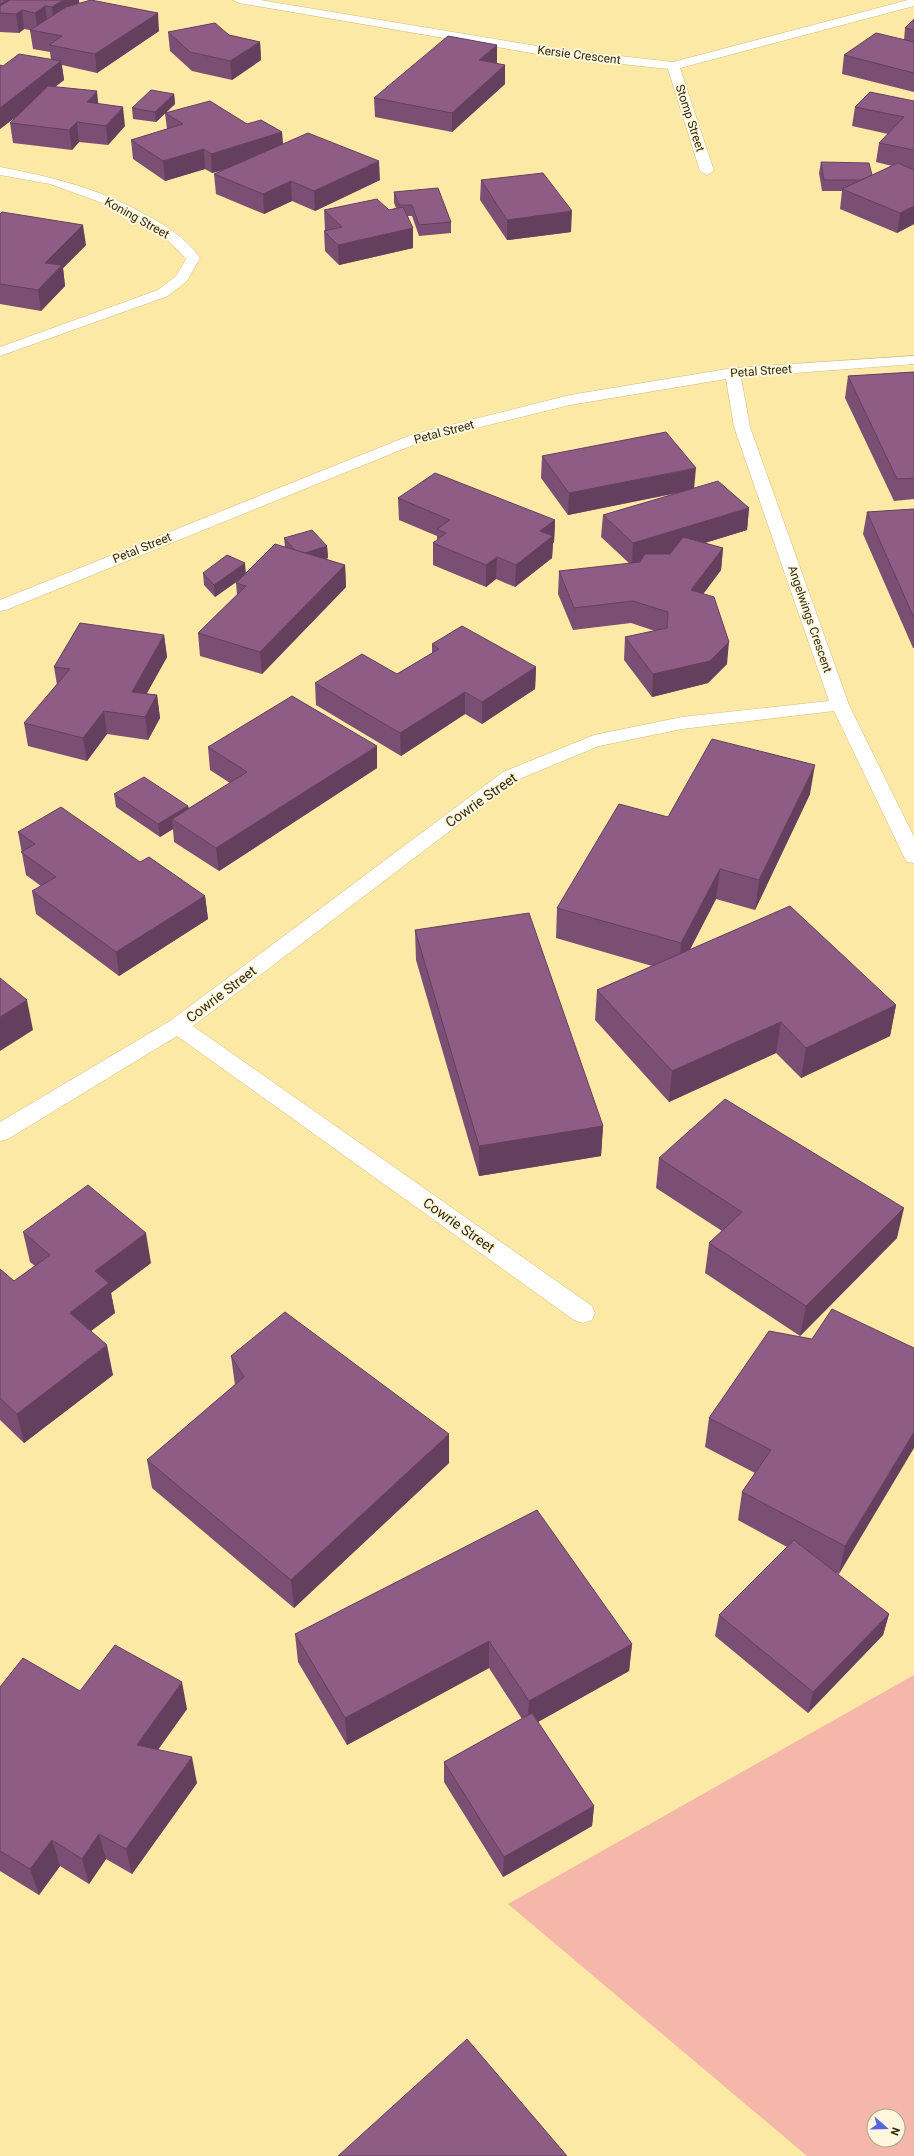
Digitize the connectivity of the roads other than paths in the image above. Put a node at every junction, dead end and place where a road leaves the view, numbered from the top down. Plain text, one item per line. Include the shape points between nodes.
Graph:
1 (239, 0) edge
2 (914, 2) edge
3 (673, 66) junction
4 (0, 171) edge
5 (707, 171) dead end
6 (0, 352) edge
7 (914, 360) edge
8 (733, 372) junction
9 (0, 606) edge
10 (840, 705) junction
11 (914, 857) edge
12 (178, 1026) junction
13 (0, 1133) edge
14 (583, 1313) dead end

1 - 3 street, Kersie Crescent via 549,52
2 - 3 street, Kersie Crescent
3 - 5 street, Stomp Street
4 - 6 street, Koning Street via 53,181 113,202 170,234 193,258 182,278 162,293
7 - 8 street, Petal Street
8 - 9 street, Petal Street via 570,400 417,438
8 - 10 street, Angelwings Crescent via 742,427
10 - 11 street, Angelwings Crescent
10 - 12 street, Cowrie Street via 682,723 594,741 510,776
12 - 13 street, Cowrie Street
12 - 14 street, Cowrie Street

